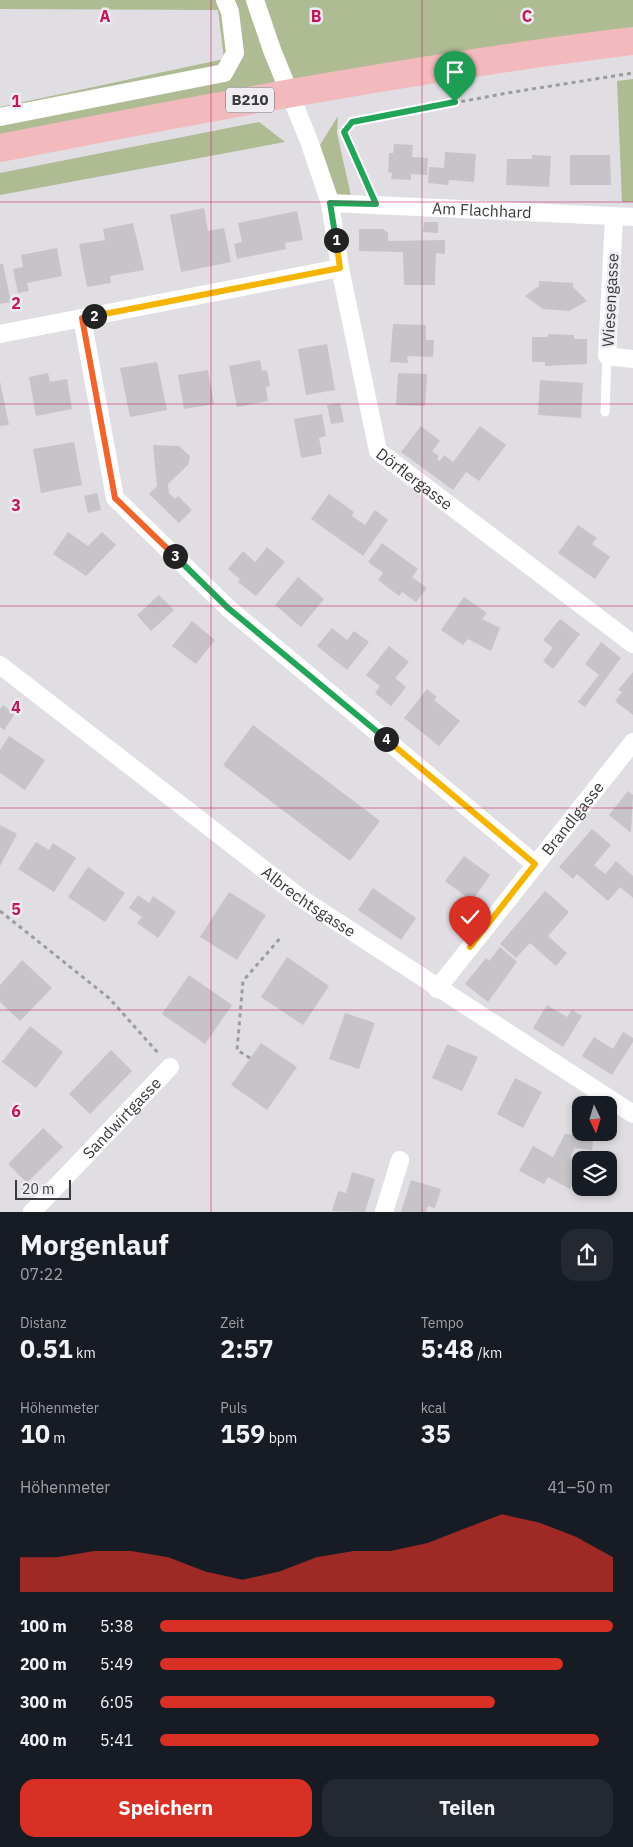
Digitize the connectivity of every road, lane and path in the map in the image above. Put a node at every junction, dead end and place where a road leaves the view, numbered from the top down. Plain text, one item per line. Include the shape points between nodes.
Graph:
1 (225, 0) edge
2 (255, 0) edge
3 (633, 41) edge
4 (633, 73) edge
5 (0, 117) edge
6 (0, 148) edge
7 (330, 203) junction
8 (376, 204) junction
9 (633, 217) edge
10 (614, 218) junction
11 (340, 268) junction
12 (82, 318) junction
13 (0, 334) edge
14 (607, 356) junction
15 (633, 359) edge
16 (605, 412) dead end
17 (633, 644) edge
18 (0, 665) edge
19 (633, 742) edge
20 (535, 864) junction
21 (0, 911) edge
22 (282, 936) dead end
23 (437, 989) junction
24 (250, 1058) dead end
25 (170, 1067) joint
26 (633, 1114) edge
27 (400, 1160) dead end
28 (32, 1212) edge
29 (384, 1212) edge

1 - 5 street via 230,12 234,52 224,73
2 - 7 street, Dörflergasse
3 - 6 main road, B210 via 302,91
4 - 8 path via 352,122 344,132
7 - 8 street, Am Flachhard
7 - 11 street, Dörflergasse
8 - 10 street, Am Flachhard
9 - 10 street, Am Flachhard
10 - 14 street, Wiesengasse
11 - 12 street
11 - 17 street, Dörflergasse via 378,451
12 - 13 street
12 - 20 street via 115,498 228,608
14 - 15 street, Wiesengasse
14 - 16 lane
18 - 23 street, Albrechtsgasse via 302,900
19 - 20 street, Brandlgasse
20 - 23 street, Brandlgasse
21 - 25 path via 109,998
22 - 24 path via 243,981 238,1050
23 - 26 street, Albrechtsgasse
25 - 28 street, Sandwirtgasse
27 - 29 street

